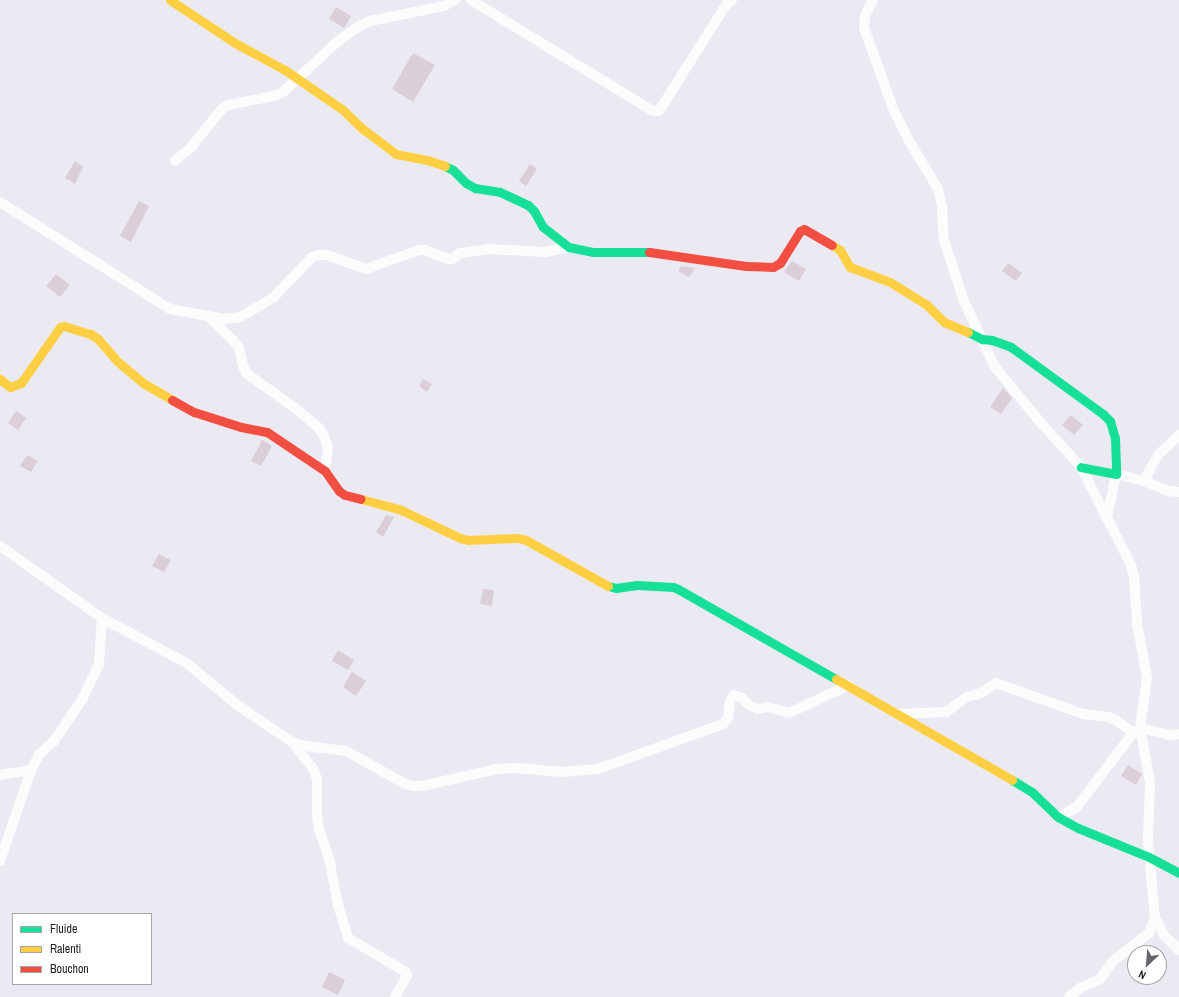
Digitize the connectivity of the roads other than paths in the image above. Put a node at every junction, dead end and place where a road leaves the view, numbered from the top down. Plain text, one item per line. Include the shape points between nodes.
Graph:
1 (455, 0) edge
2 (471, 0) edge
3 (732, 0) edge
4 (174, 1) edge
5 (870, 2) edge
6 (298, 80) junction
7 (174, 161) dead end
8 (0, 202) edge
9 (569, 247) junction
10 (209, 317) junction
11 (982, 339) junction
12 (0, 379) edge
13 (1179, 435) edge
14 (1081, 467) junction
15 (325, 471) junction
16 (1116, 474) junction
17 (1144, 481) junction
18 (1179, 492) edge
19 (1107, 518) junction
20 (0, 546) edge
21 (102, 618) junction
22 (848, 685) junction
23 (899, 714) junction
24 (1137, 731) junction
25 (1179, 734) edge
26 (292, 742) junction
27 (31, 770) junction
28 (0, 775) edge
29 (1076, 808) junction
30 (1058, 817) junction
31 (1078, 828) junction
32 (1149, 857) junction
33 (0, 860) edge
34 (1179, 872) edge
35 (1155, 918) junction
36 (1149, 933) junction
37 (1164, 935) junction
38 (1179, 950) edge
39 (395, 997) edge
40 (1069, 997) edge

1 - 6 street via 444,6 370,21 356,28 337,42
2 - 3 street via 653,111 662,108 726,5
4 - 6 street via 235,43 285,70
5 - 11 street via 864,28 892,106 910,144 938,189 944,240 963,299
6 - 7 street via 274,96 228,105 192,146
6 - 9 street via 343,110 396,154 443,165 471,186 500,192 528,205 543,227
8 - 10 street via 170,309
9 - 10 street via 545,252 488,249 460,253 452,259 419,250 366,269 327,255 319,255 312,257 273,298 260,306 234,319
9 - 11 street via 593,252 647,252 746,266 773,267 780,263 800,231 804,229 840,250 850,266 890,282 928,306 944,322
10 - 15 street via 234,340 247,374 319,428 328,449
11 - 14 street via 1006,382
11 - 16 street via 1011,347 1110,421 1115,438
12 - 15 street via 10,387 21,383 60,327 64,326 91,334 143,383 167,398 194,412 241,427 267,432
13 - 17 street via 1158,455
14 - 16 street
14 - 19 street
15 - 22 street via 339,491 345,495 399,509 460,538 526,540 609,587 637,585 678,589
16 - 17 street
16 - 19 street
17 - 18 street
19 - 24 street via 1134,576 1137,622 1147,678
20 - 21 street
21 - 26 street via 188,664 236,704
21 - 27 street via 99,664 83,698 54,741 39,755
22 - 23 street
22 - 26 street via 789,713 767,707 754,708 734,695 730,701 728,718 723,724 598,769 580,772 497,768 414,786 405,784 346,751
23 - 24 street via 946,712 967,697 981,693 996,683 1083,714 1108,717
23 - 30 street via 1032,792
24 - 25 street
24 - 29 street
24 - 32 street via 1150,782
26 - 39 street via 314,770 317,779 319,830 329,858 348,938 406,972 407,976
27 - 28 street
27 - 33 street
29 - 30 street
29 - 31 street
30 - 31 street
31 - 32 street
32 - 34 street
32 - 35 street
35 - 36 street
35 - 37 street
36 - 37 street
36 - 40 street via 1113,961 1100,979 1080,988
37 - 38 street

